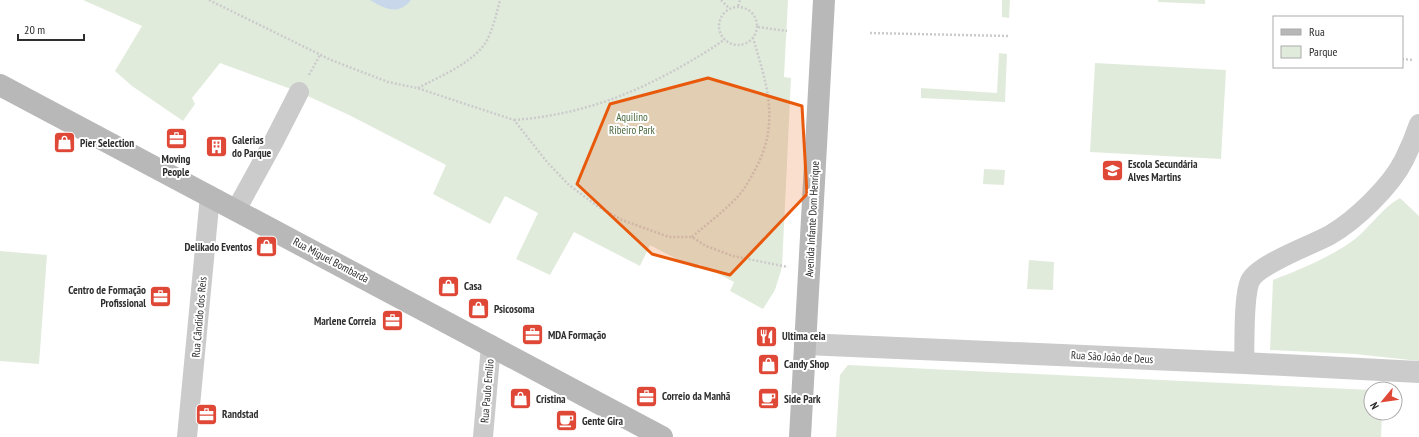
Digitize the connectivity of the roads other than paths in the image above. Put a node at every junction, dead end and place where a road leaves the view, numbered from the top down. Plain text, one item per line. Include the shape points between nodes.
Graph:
1 (824, 0) edge
2 (0, 85) edge
3 (299, 92) dead end
4 (1419, 124) edge
5 (210, 196) junction
6 (236, 210) junction
7 (805, 344) junction
8 (491, 345) junction
9 (1244, 363) junction
10 (1419, 372) edge
11 (187, 437) edge
12 (483, 437) edge
13 (662, 437) edge
14 (800, 437) edge

1 - 7 main road, Avenida Infante Dom Henrique
2 - 5 main road, Rua Miguel Bombarda
3 - 6 street
4 - 9 street via 1404,161 1374,200 1331,234 1256,272 1247,294
5 - 6 main road, Rua Miguel Bombarda
5 - 11 street, Rua Cândido dos Reis
6 - 8 main road, Rua Miguel Bombarda
7 - 9 street, Rua São João de Deus
7 - 14 main road, Avenida Infante Dom Henrique
8 - 12 street, Rua Paulo Emílio
8 - 13 main road, Rua Miguel Bombarda
9 - 10 street, Rua São João de Deus

